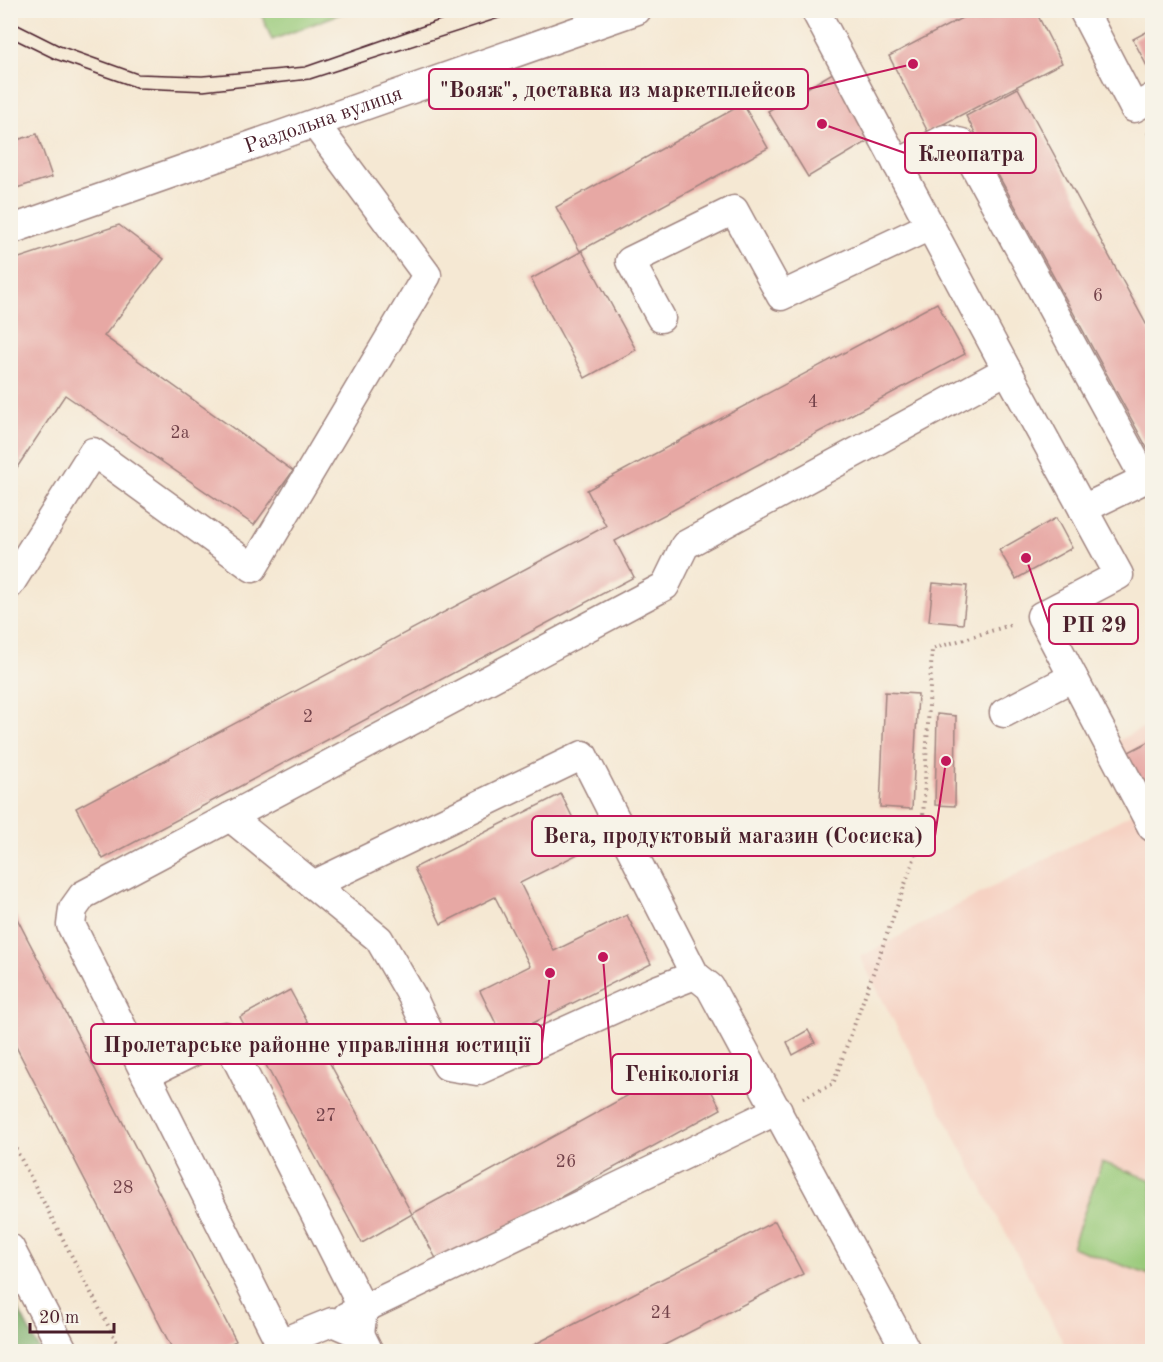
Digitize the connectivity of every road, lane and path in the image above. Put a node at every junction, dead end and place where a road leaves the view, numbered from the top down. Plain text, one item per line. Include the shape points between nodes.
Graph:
1 (637, 10) edge
2 (815, 10) edge
3 (1083, 10) edge
4 (1152, 98) edge
5 (315, 124) junction
6 (897, 164) junction
7 (930, 226) junction
8 (10, 230) edge
9 (661, 318) dead end
10 (1007, 370) junction
11 (1083, 509) junction
12 (10, 584) edge
13 (1041, 616) junction
14 (1073, 677) junction
15 (1004, 713) dead end
16 (230, 817) junction
17 (1152, 827) edge
18 (313, 885) junction
19 (695, 975) junction
20 (146, 1075) junction
21 (778, 1110) junction
22 (10, 1138) edge
23 (10, 1248) edge
24 (364, 1331) edge
25 (64, 1352) edge
26 (122, 1352) edge
27 (907, 1352) edge

1 - 5 street, Раздольна вулиця
2 - 6 street
3 - 4 street via 1134,108
5 - 8 street, Раздольна вулиця
5 - 12 street via 427,276 253,568 93,452
6 - 7 street
6 - 11 street via 945,139 962,143 1145,479
7 - 9 street via 781,296 734,210 630,261
7 - 10 street
10 - 11 street
10 - 16 street via 685,545 665,586
11 - 13 street via 1119,575
13 - 14 street
13 - 21 path via 932,649 922,837 833,1084
14 - 15 street
14 - 17 street
16 - 18 street
16 - 20 street via 83,895 73,909 71,925
18 - 19 street via 379,939 447,1066 477,1071
18 - 19 street via 583,755
19 - 21 street via 710,987
20 - 24 street via 280,1343 332,1322
20 - 24 street via 225,1036
21 - 24 street
21 - 27 street
22 - 26 path
23 - 25 street

